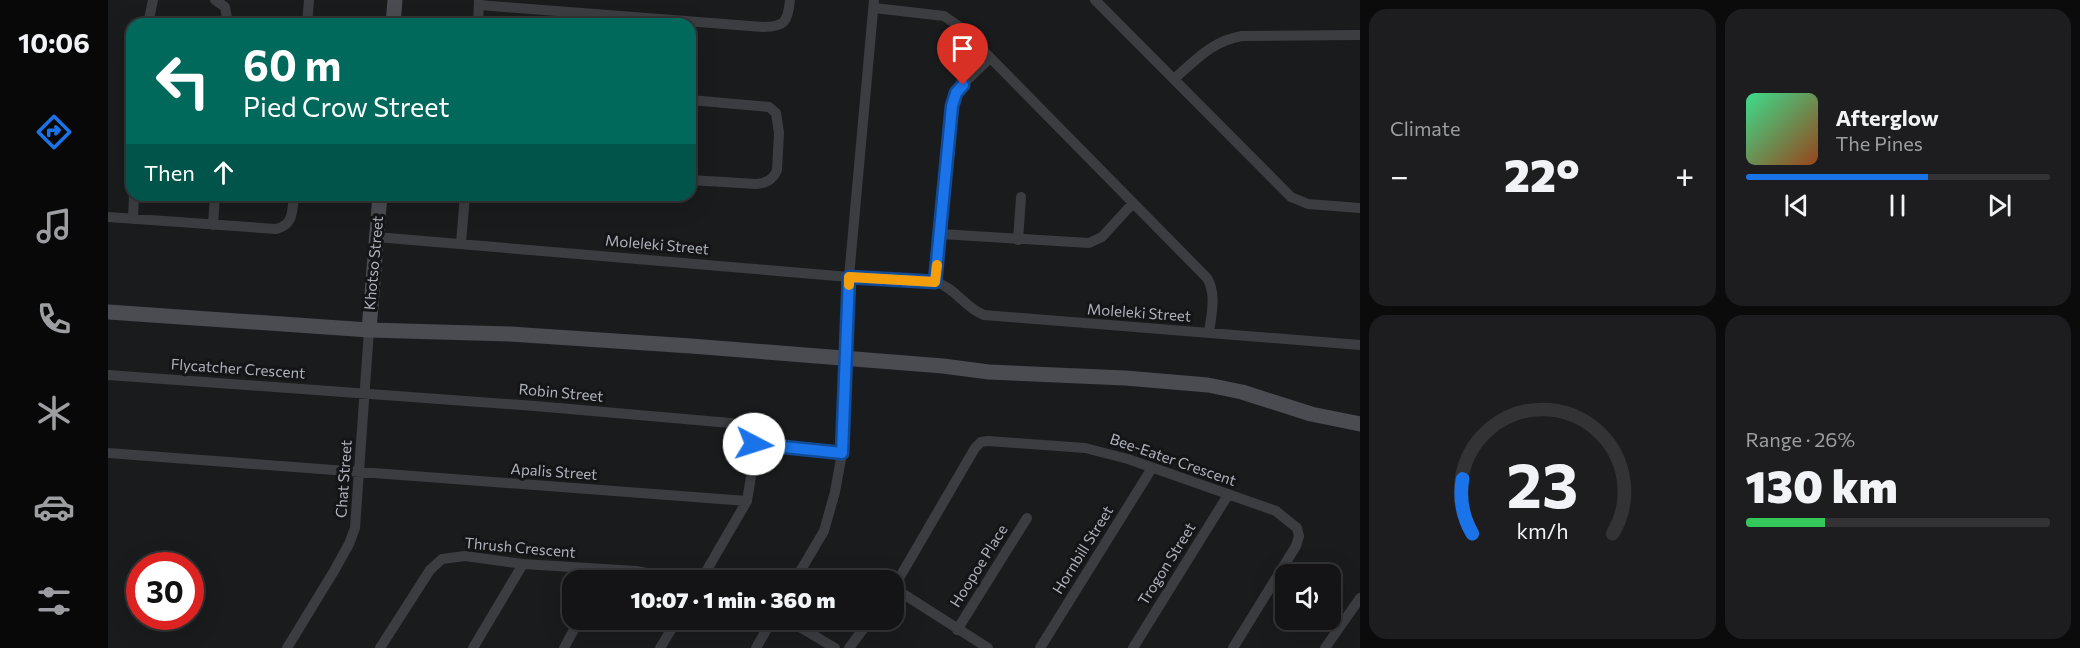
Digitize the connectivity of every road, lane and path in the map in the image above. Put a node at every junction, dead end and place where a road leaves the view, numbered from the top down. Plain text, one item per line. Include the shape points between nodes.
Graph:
1 (153, 0) edge
2 (215, 0) edge
3 (309, 0) edge
4 (395, 0) edge
5 (790, 0) edge
6 (1095, 0) edge
7 (479, 2) edge
8 (874, 4) edge
9 (149, 18) edge
10 (227, 18) edge
11 (308, 18) edge
12 (394, 18) edge
13 (478, 18) edge
14 (661, 18) edge
15 (696, 21) edge
16 (1360, 36) edge
17 (990, 58) junction
18 (1174, 79) junction
19 (696, 101) edge
20 (696, 180) edge
21 (1022, 197) dead end
22 (134, 201) edge
23 (215, 201) edge
24 (293, 201) edge
25 (379, 201) edge
26 (464, 201) edge
27 (1133, 203) junction
28 (1360, 208) edge
29 (108, 217) edge
30 (132, 219) junction
31 (213, 225) junction
32 (941, 234) junction
33 (376, 237) junction
34 (1018, 240) junction
35 (461, 243) junction
36 (849, 277) junction
37 (935, 282) junction
38 (108, 312) edge
39 (369, 330) junction
40 (1209, 333) junction
41 (1360, 345) edge
42 (845, 358) junction
43 (108, 375) edge
44 (365, 394) junction
45 (1360, 424) edge
46 (754, 444) junction
47 (108, 453) edge
48 (842, 453) junction
49 (1152, 468) junction
50 (359, 472) junction
51 (1227, 495) junction
52 (747, 501) junction
53 (1027, 518) dead end
54 (523, 564) junction
55 (566, 570) edge
56 (707, 570) edge
57 (801, 570) edge
58 (904, 571) edge
59 (904, 595) edge
60 (1360, 598) edge
61 (574, 630) edge
62 (671, 630) edge
63 (766, 630) edge
64 (805, 630) edge
65 (862, 630) edge
66 (957, 630) junction
67 (287, 648) edge
68 (380, 648) edge
69 (473, 648) edge
70 (564, 648) edge
71 (660, 648) edge
72 (756, 648) edge
73 (835, 648) edge
74 (849, 648) edge
75 (988, 648) edge
76 (1040, 648) edge
77 (1132, 648) edge
78 (1233, 648) edge
79 (1325, 648) edge

1 - 9 street
2 - 10 street via 225,7
3 - 11 street
4 - 12 street
5 - 15 street via 785,21 778,26
6 - 18 street
7 - 13 street
7 - 14 street
8 - 17 street, Moleleki Street via 944,16 954,21
8 - 36 street
16 - 18 street via 1242,36 1214,45
17 - 27 street, Moleleki Street
17 - 32 street via 953,99
18 - 28 street via 1292,197 1308,204
19 - 20 street via 769,107 776,113 779,133 777,170 765,182
21 - 34 street
22 - 30 street
23 - 31 street
24 - 31 street via 291,220 281,228
25 - 33 street, Khotso Street
26 - 35 street
27 - 34 street via 1102,237 1089,243
27 - 40 street, Moleleki Street via 1209,282
29 - 30 street
30 - 31 street
32 - 34 street
32 - 37 street
33 - 35 street, Moleleki Street
33 - 39 street, Khotso Street
35 - 36 street, Moleleki Street
36 - 37 street, Moleleki Street
36 - 42 street
37 - 40 street, Moleleki Street via 944,284 984,315
38 - 39 street
39 - 42 street via 510,334
39 - 44 street, Chat Street
40 - 41 street, Moleleki Street
42 - 45 street via 1208,385
42 - 48 street
43 - 44 street, Flycatcher Crescent
44 - 46 street, Robin Street via 736,422 752,429
44 - 50 street, Chat Street
46 - 48 street
46 - 52 street
47 - 50 street
48 - 57 street via 824,531
49 - 51 street, Bee-Eater Crescent
49 - 58 street, Bee-Eater Crescent via 1085,448 981,442
49 - 76 street, Hornbill Street
50 - 52 street, Apalis Street
50 - 67 street, Chat Street via 356,520 349,544
51 - 77 street, Trogon Street
51 - 78 street, Bee-Eater Crescent via 1276,511 1299,532 1290,558
52 - 56 street
53 - 66 street, Hoopoe Place
54 - 55 street, Thrush Crescent
54 - 68 street, Thrush Crescent via 465,556 441,559
54 - 69 street
59 - 66 street
60 - 79 street
61 - 70 street
62 - 71 street
63 - 72 street
64 - 73 street
65 - 74 street
66 - 75 street

